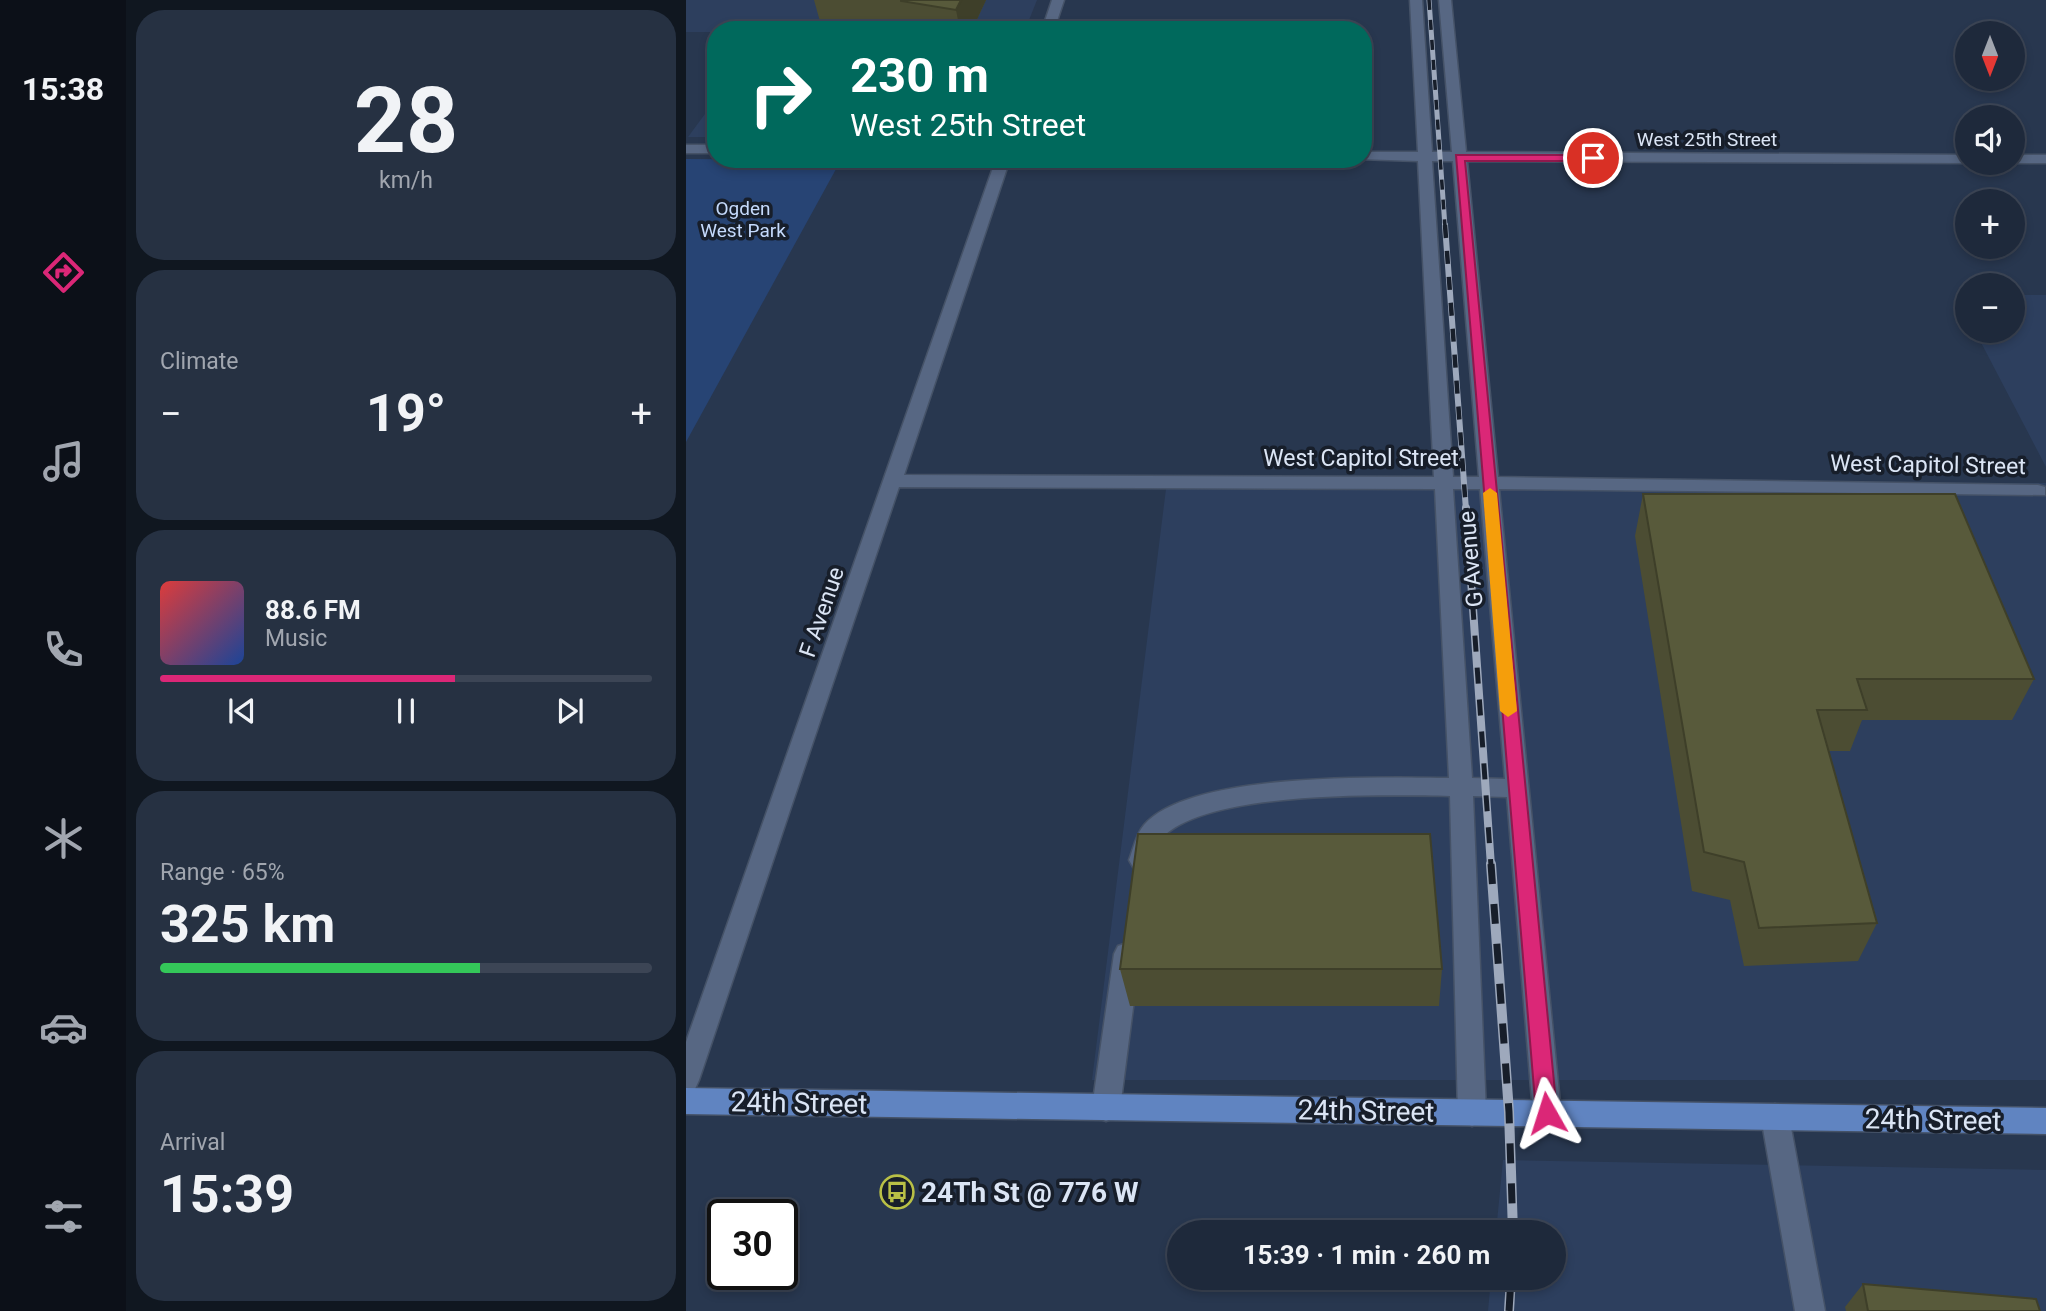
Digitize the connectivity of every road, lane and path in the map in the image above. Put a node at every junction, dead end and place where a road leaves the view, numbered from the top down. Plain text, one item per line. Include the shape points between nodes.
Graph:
1 (1058, 0) edge
2 (1416, 0) edge
3 (1445, 0) edge
4 (1051, 21) edge
5 (686, 149) edge
6 (707, 149) edge
7 (1372, 156) edge
8 (1424, 157) junction
9 (1459, 158) junction
10 (1955, 159) edge
11 (2025, 159) edge
12 (2046, 159) edge
13 (1000, 168) edge
14 (893, 481) junction
15 (1443, 483) junction
16 (1489, 483) junction
17 (2038, 491) dead end
18 (1461, 787) junction
19 (1515, 788) junction
20 (1137, 879) edge
21 (1130, 933) edge
22 (686, 1080) edge
23 (686, 1101) edge
24 (1106, 1108) junction
25 (1472, 1113) junction
26 (1547, 1113) junction
27 (1775, 1117) junction
28 (2046, 1121) edge
29 (1811, 1311) edge

1 - 4 street
2 - 8 street, G Avenue
3 - 9 street, G Avenue
5 - 6 street
7 - 8 street, West 25th Street
8 - 9 street, West 25th Street
8 - 15 street, G Avenue
9 - 10 street, West 25th Street
9 - 16 street, G Avenue
11 - 12 street
13 - 14 street, F Avenue
14 - 15 street, West Capitol Street
14 - 22 street, F Avenue
15 - 16 street, West Capitol Street
15 - 18 street, G Avenue
16 - 17 street, West Capitol Street
16 - 19 street, G Avenue
18 - 19 street
18 - 20 street via 1334,785 1194,805 1152,832
18 - 25 street, G Avenue
19 - 26 street, G Avenue
21 - 24 street
23 - 24 main road, 24th Street
24 - 25 main road, 24th Street
25 - 26 main road, 24th Street
26 - 27 main road, 24th Street
27 - 28 main road, 24th Street
27 - 29 street

